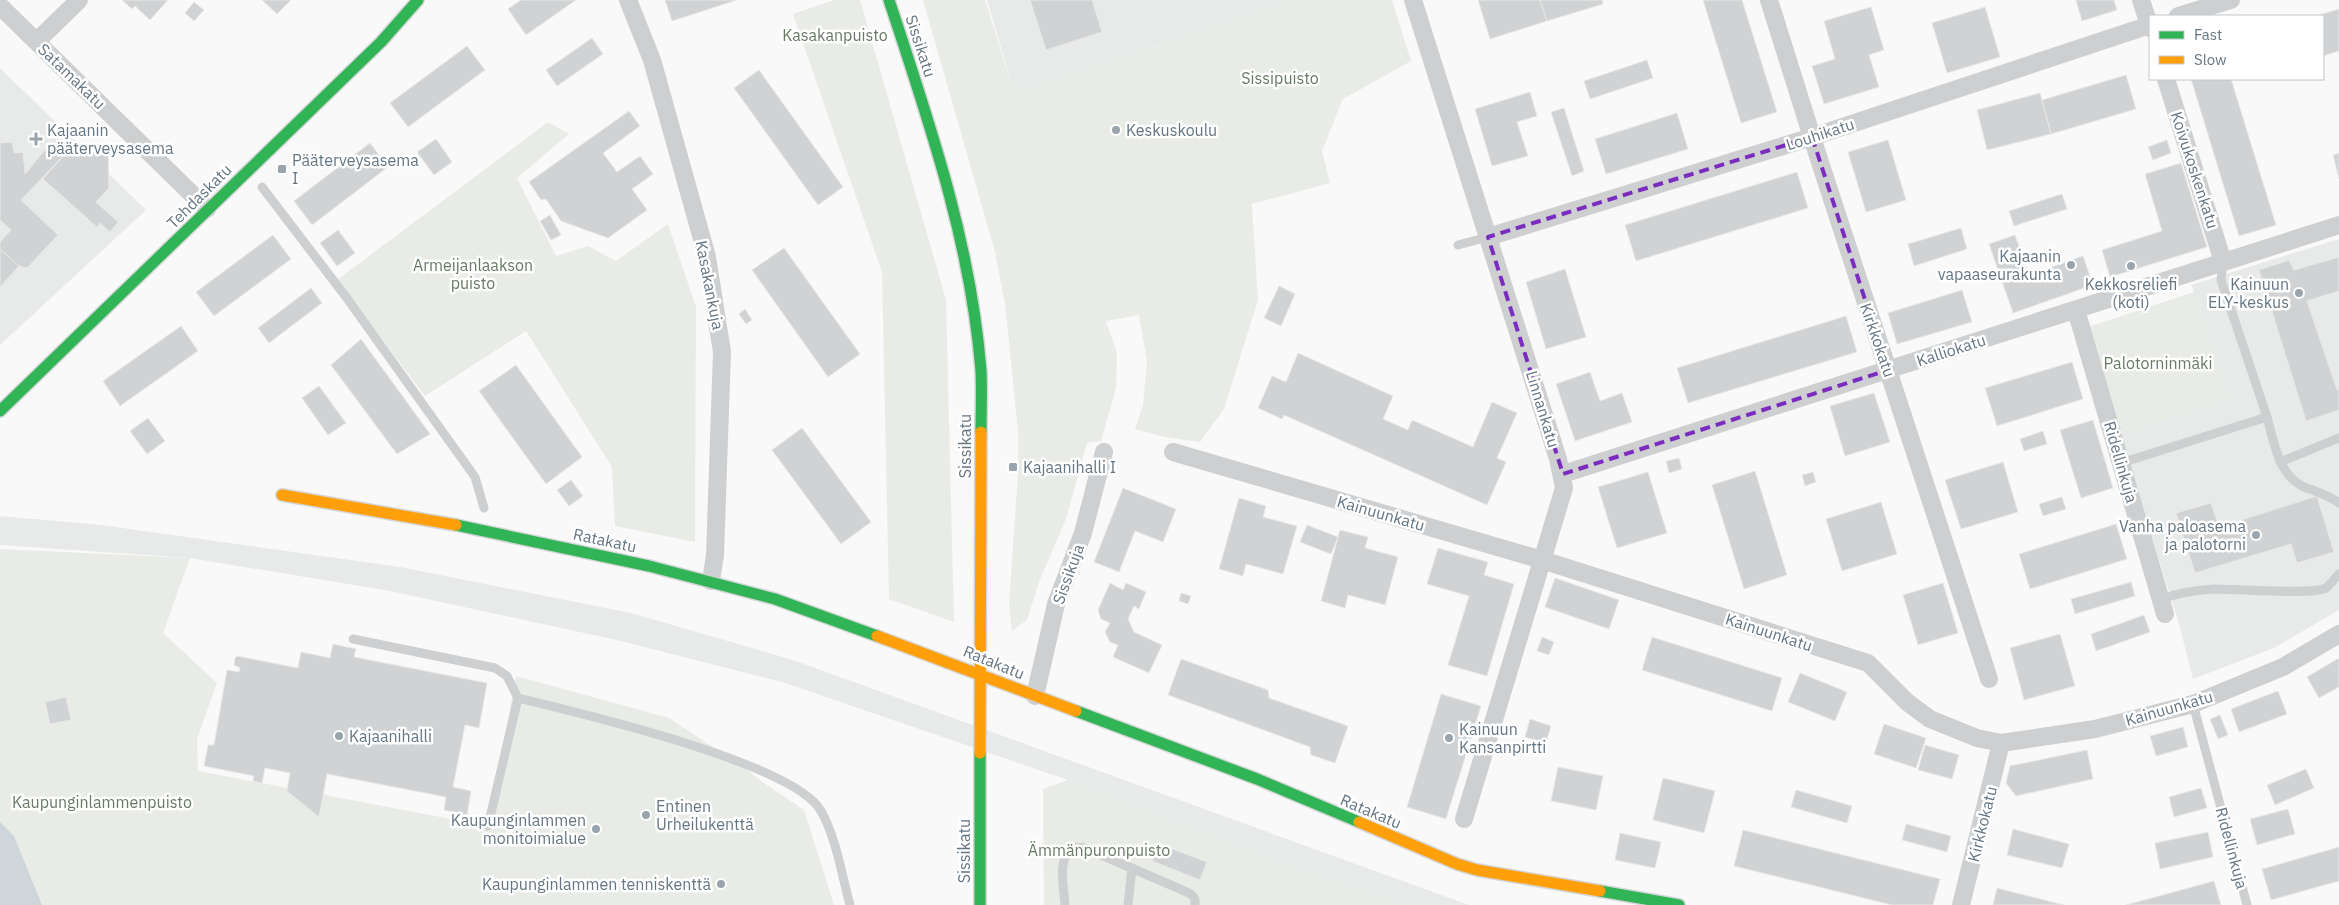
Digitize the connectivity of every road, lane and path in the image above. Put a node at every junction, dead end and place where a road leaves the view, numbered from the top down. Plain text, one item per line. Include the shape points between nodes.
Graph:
1 (79, 0) edge
2 (418, 0) edge
3 (628, 0) edge
4 (889, 0) edge
5 (1413, 0) edge
6 (1769, 0) edge
7 (2141, 0) edge
8 (2231, 0) edge
9 (0, 6) edge
10 (2181, 15) edge
11 (2149, 23) edge
12 (2149, 26) edge
13 (36, 41) junction
14 (2166, 80) edge
15 (1812, 137) junction
16 (262, 187) dead end
17 (207, 209) junction
18 (2339, 225) edge
19 (1488, 237) junction
20 (1458, 245) dead end
21 (2223, 262) junction
22 (2076, 310) junction
23 (1888, 370) junction
24 (0, 411) edge
25 (2267, 418) junction
26 (2339, 438) edge
27 (1104, 452) dead end
28 (1173, 452) dead end
29 (2280, 462) junction
30 (2121, 463) junction
31 (1563, 474) junction
32 (282, 495) dead end
33 (2339, 503) edge
34 (484, 508) dead end
35 (1542, 560) junction
36 (2339, 574) edge
37 (711, 581) junction
38 (2163, 607) joint
39 (2339, 634) edge
40 (353, 639) dead end
41 (981, 674) junction
42 (1989, 679) dead end
43 (1035, 696) junction
44 (518, 698) junction
45 (2193, 704) junction
46 (2001, 743) junction
47 (1464, 819) dead end
48 (488, 826) dead end
49 (1132, 868) junction
50 (850, 905) edge
51 (980, 905) edge
52 (1065, 905) edge
53 (1128, 905) edge
54 (1195, 905) edge
55 (1679, 905) edge
56 (1961, 905) edge
57 (2247, 905) edge

1 - 13 street
2 - 17 street, Tehdaskatu via 381,42
3 - 37 street, Kasakankuja via 652,60 704,248 722,352 715,555
4 - 41 street, Sissikatu via 960,234 972,301 981,372
5 - 19 street, Linnankatu
6 - 15 street, Kirkkokatu
7 - 11 street
8 - 10 street
9 - 13 street, Satamakatu
12 - 15 street, Louhikatu
13 - 17 street, Satamakatu
14 - 21 street, Koivukoskenkatu
15 - 19 street, Louhikatu
15 - 23 street, Kirkkokatu
16 - 34 lane via 346,297 475,478
17 - 24 street, Tehdaskatu
18 - 21 street, Kalliokatu
19 - 20 lane
19 - 31 street, Linnankatu
21 - 22 street, Kalliokatu
21 - 25 lane via 2222,280
22 - 23 street, Kalliokatu
22 - 30 street, Ridellinkuja
23 - 31 street, Kalliokatu
23 - 42 street, Kirkkokatu
25 - 29 lane
25 - 30 lane
26 - 29 lane
27 - 43 street, Sissikuja via 1083,533 1056,604
28 - 35 street, Kainuunkatu
29 - 33 lane via 2303,486 2326,493
30 - 38 street, Ridellinkuja
31 - 35 street, Linnankatu via 1564,488
32 - 37 street, Ratakatu via 440,522
35 - 46 street, Kainuunkatu via 1868,663 1907,702 1930,719 1977,738
35 - 47 street, Linnankatu
36 - 38 lane via 2325,588 2304,592 2185,591
37 - 41 street, Ratakatu via 775,600
39 - 45 street, Kainuunkatu via 2283,667
40 - 44 lane via 494,668 507,676
41 - 43 street, Ratakatu
41 - 51 street, Sissikatu
43 - 55 street, Ratakatu via 1257,779 1457,864
44 - 48 lane
44 - 50 lane via 613,721 715,754 752,767 806,794 821,809
45 - 46 street, Kainuunkatu via 2095,729
45 - 57 lane, Ridellinkuja
46 - 56 street, Kirkkokatu
49 - 52 lane via 1085,848 1074,847 1063,860
49 - 53 lane
49 - 54 lane via 1191,894

